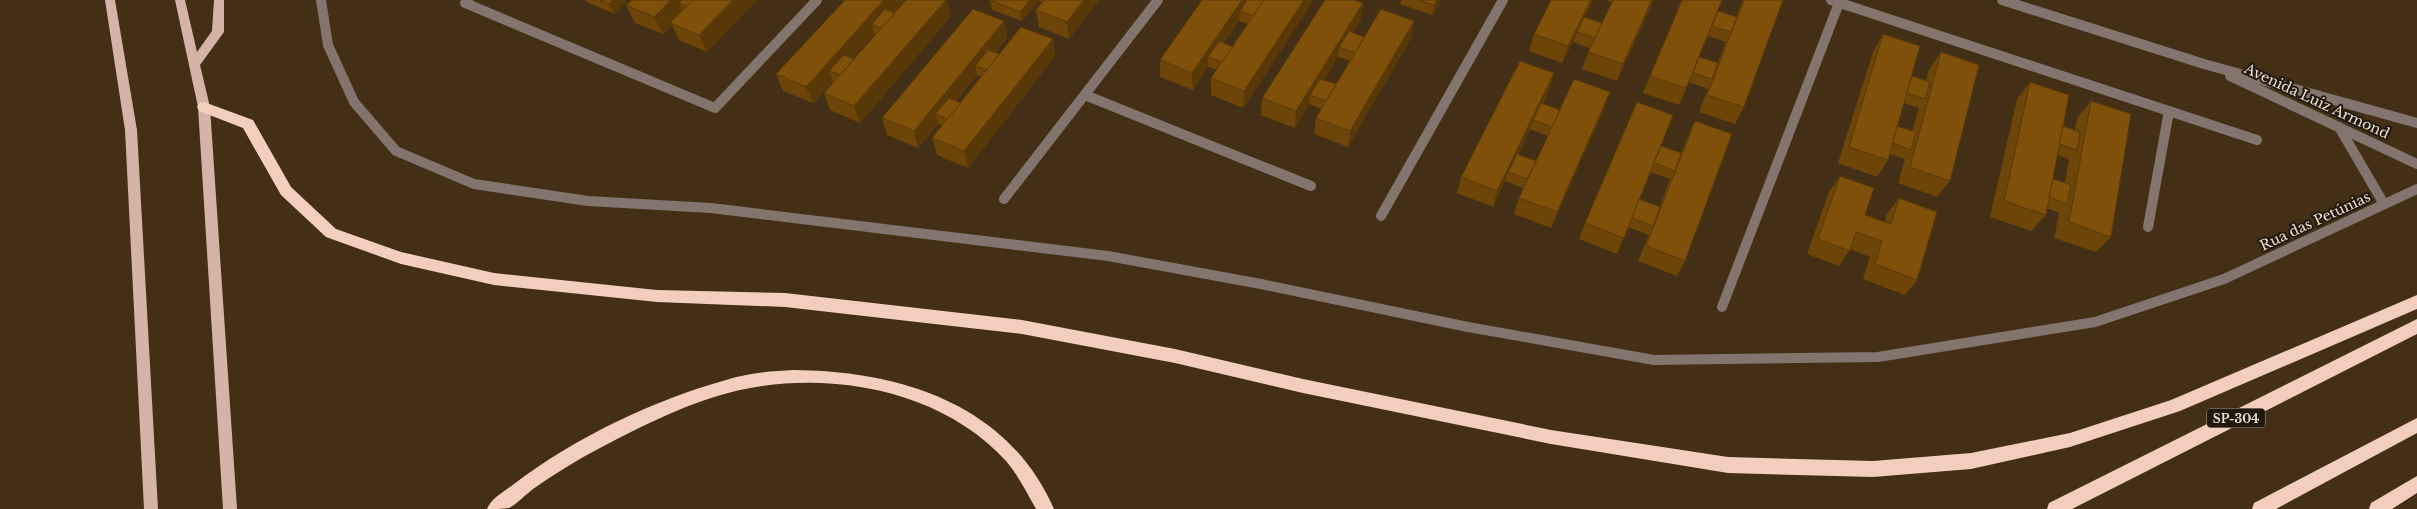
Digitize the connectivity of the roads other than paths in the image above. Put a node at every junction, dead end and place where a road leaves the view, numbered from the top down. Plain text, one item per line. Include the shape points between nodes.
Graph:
1 (110, 0) edge
2 (180, 0) edge
3 (219, 0) edge
4 (321, 0) edge
5 (468, 0) edge
6 (817, 0) edge
7 (1158, 0) edge
8 (1503, 0) edge
9 (2002, 0) edge
10 (1835, 1) edge
11 (2204, 64) junction
12 (194, 65) junction
13 (1084, 95) junction
14 (204, 106) junction
15 (2169, 111) junction
16 (2417, 123) edge
17 (2339, 127) junction
18 (2257, 140) dead end
19 (2417, 164) edge
20 (1311, 186) dead end
21 (2417, 189) edge
22 (1004, 199) dead end
23 (2384, 204) junction
24 (1381, 216) dead end
25 (2148, 227) dead end
26 (2417, 302) edge
27 (1722, 307) dead end
28 (2417, 326) edge
29 (2417, 425) edge
30 (2417, 484) edge
31 (152, 509) edge
32 (230, 509) edge
33 (495, 509) edge
34 (1046, 509) edge
35 (2055, 509) edge
36 (2260, 509) edge
37 (2377, 509) edge

1 - 31 main road via 131,130
2 - 12 main road
3 - 12 main road via 218,32
4 - 23 street, Rua das Petúnias via 328,45 354,102 396,151 474,184 588,202 711,208 1108,256 1654,360 1878,357 2095,322 2224,278
5 - 6 street via 465,3 715,108
7 - 13 street
8 - 24 street
9 - 11 street, Avenida Luiz Armond
10 - 15 street
10 - 27 street
11 - 16 street, Avenida Luiz Armond
11 - 17 street, Avenida Luiz Armond
12 - 14 main road
13 - 20 street
13 - 22 street
14 - 26 highway via 248,124 286,191 331,233 401,258 503,280 657,296 786,300 1022,327 1175,356 1551,438 1728,465 1873,469 1971,461 2070,440 2174,406
14 - 32 main road
15 - 18 street
15 - 25 street
17 - 19 street, Avenida Luiz Armond
17 - 23 street
21 - 23 street, Rua das Petúnias
28 - 35 highway, SP-304
29 - 36 highway
30 - 37 highway
33 - 34 highway via 522,486 592,443 664,409 740,383 803,376 857,380 910,392 961,415 1010,454

